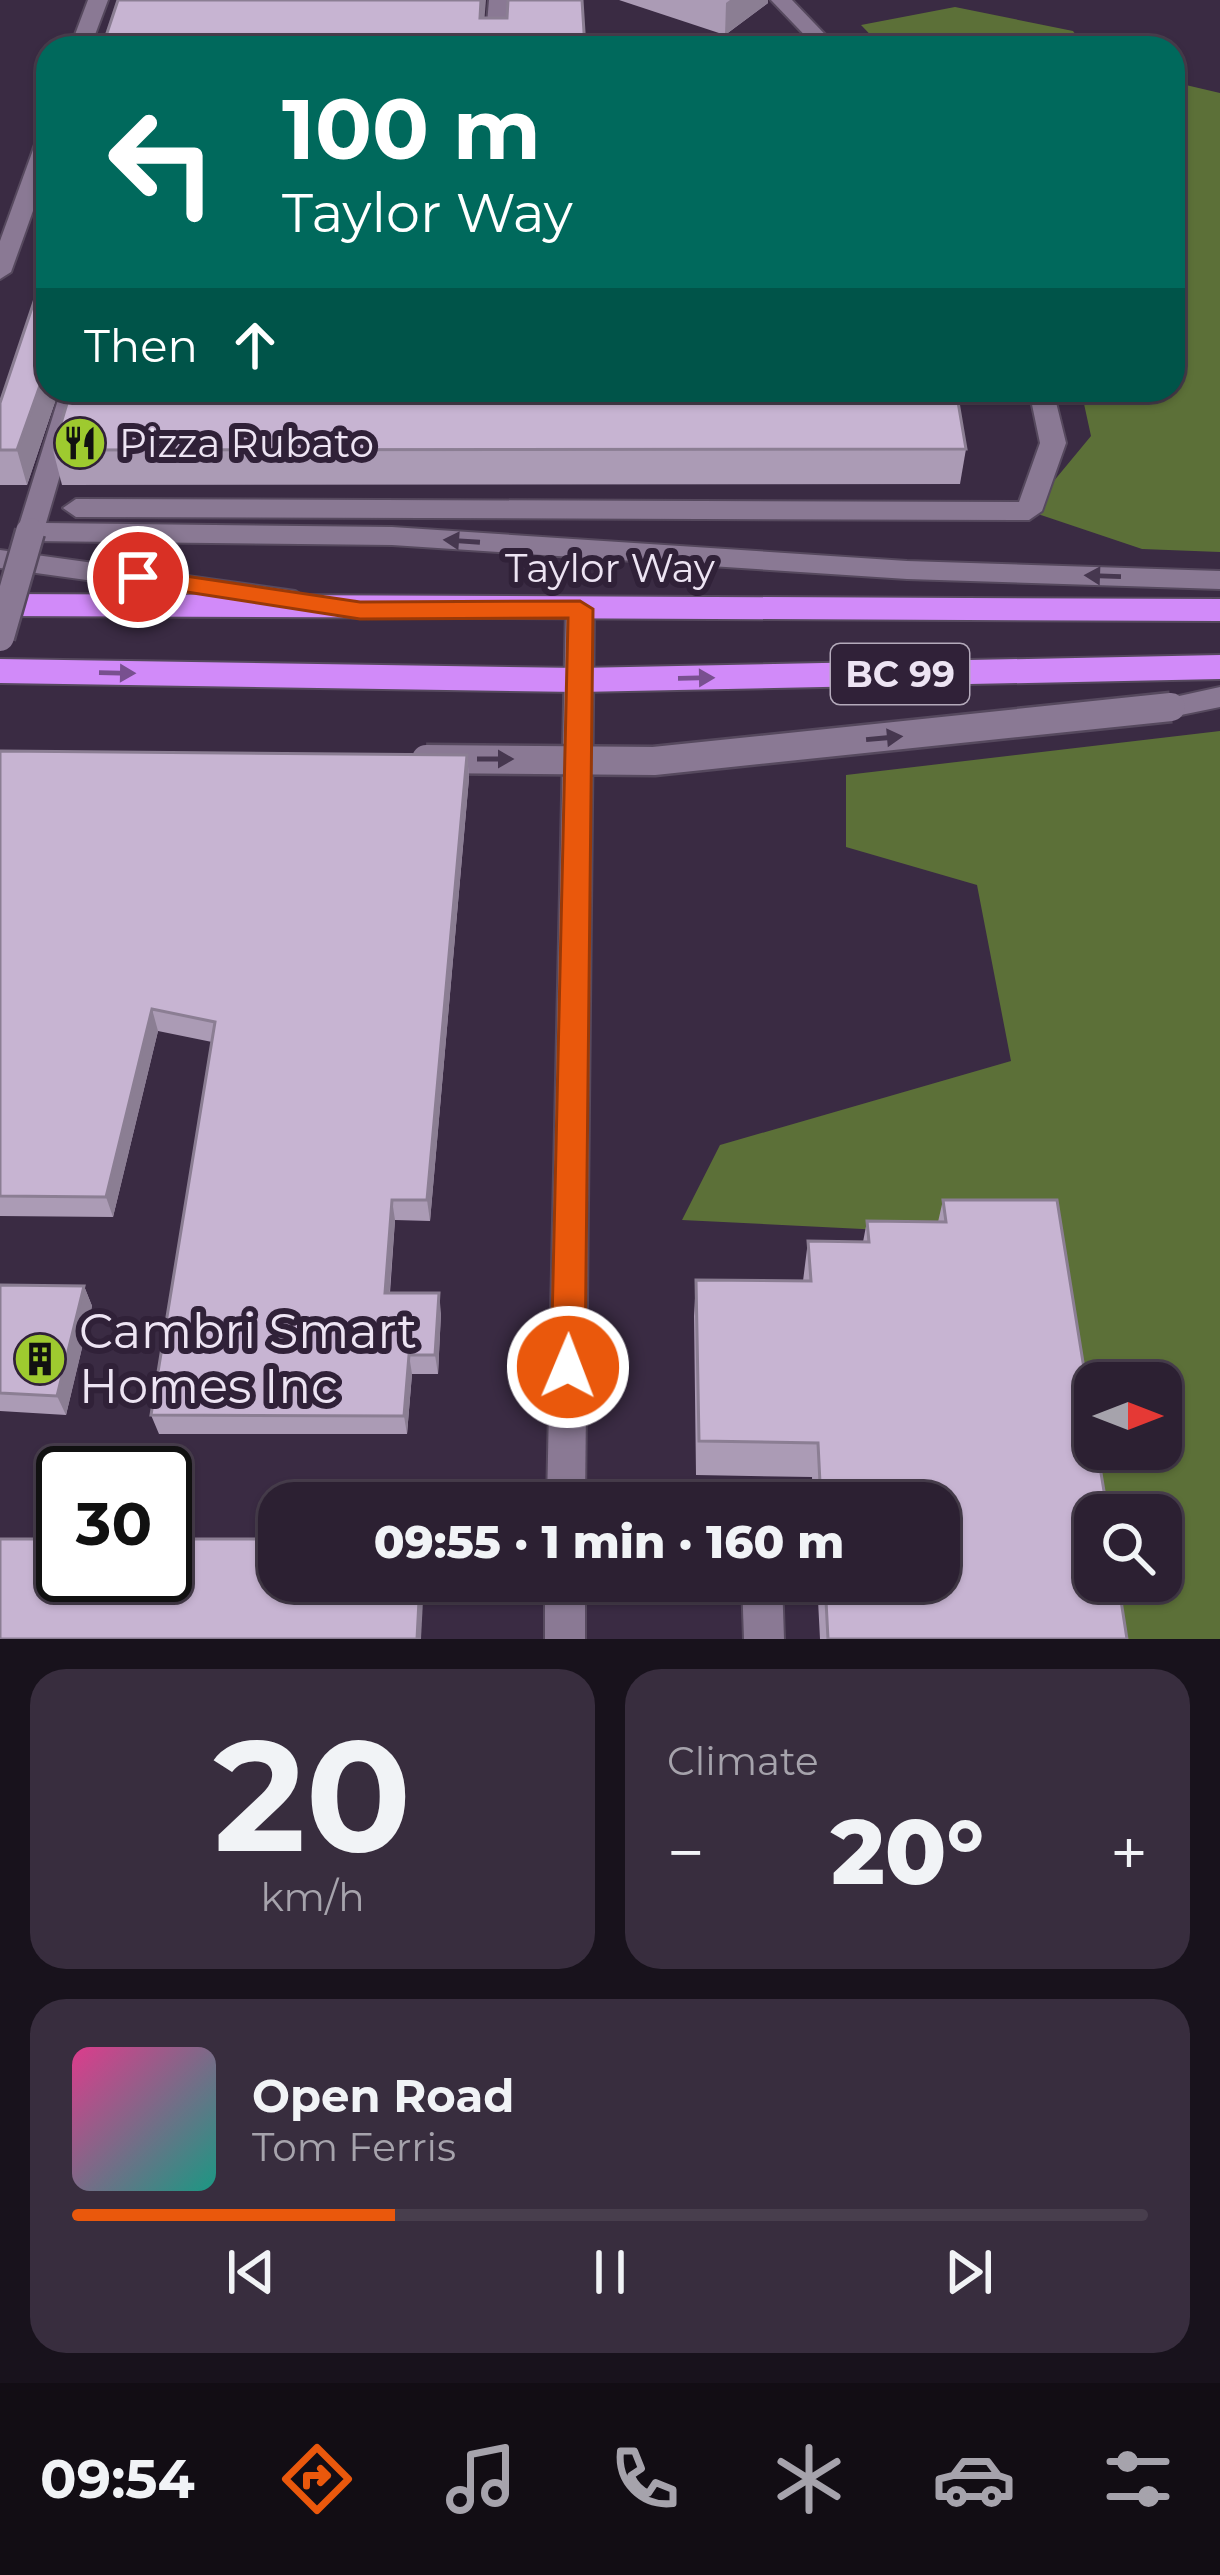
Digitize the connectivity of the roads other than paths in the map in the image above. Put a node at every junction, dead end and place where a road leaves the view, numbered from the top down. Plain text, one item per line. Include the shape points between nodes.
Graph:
1 (98, 0) edge
2 (499, 0) edge
3 (781, 0) edge
4 (84, 36) edge
5 (496, 36) edge
6 (816, 36) edge
7 (36, 172) edge
8 (0, 272) edge
9 (69, 402) edge
10 (1044, 402) edge
11 (76, 508) dead end
12 (31, 532) junction
13 (0, 559) edge
14 (1220, 580) edge
15 (0, 605) edge
16 (580, 609) junction
17 (360, 610) junction
18 (1220, 610) edge
19 (0, 637) edge
20 (1220, 668) edge
21 (0, 671) edge
22 (580, 680) junction
23 (1220, 697) edge
24 (397, 758) edge
25 (566, 1482) edge
26 (565, 1602) edge
27 (763, 1602) edge
28 (565, 1639) edge
29 (764, 1639) edge

1 - 4 street
2 - 5 street
3 - 6 street
7 - 8 street
9 - 12 street
10 - 11 street via 1053,443 1029,511
14 -> 12 street via 907,570 392,536
12 - 19 street, bridge
13 - 17 street
15 - 17 highway, Taylor Way / BC 99
16 - 17 highway, Taylor Way / BC 99
16 - 18 highway, Taylor Way / BC 99
16 - 22 street
22 -> 20 highway, BC 99
21 -> 22 highway, BC 99
22 - 25 street
24 -> 23 street, bridge via 654,760
26 - 28 street
27 - 29 street

